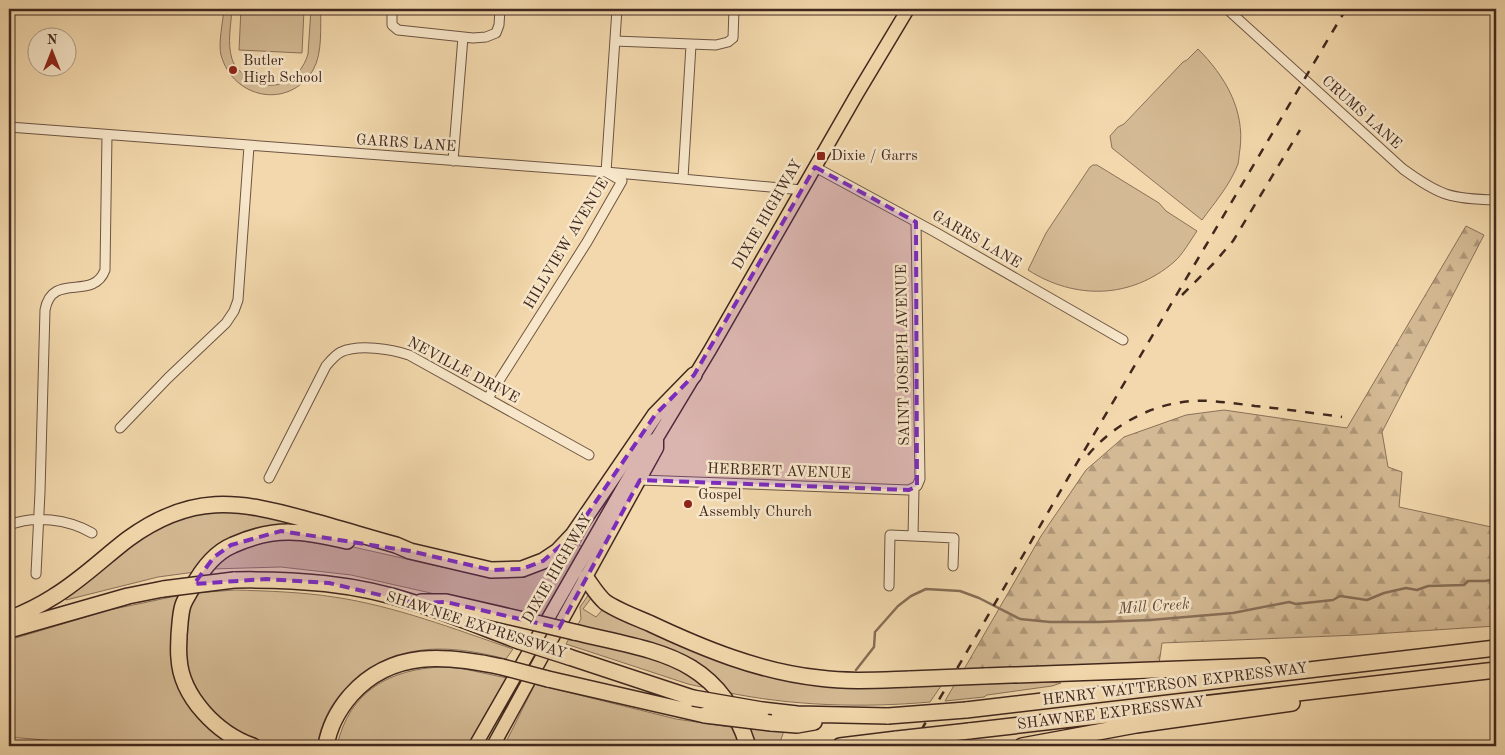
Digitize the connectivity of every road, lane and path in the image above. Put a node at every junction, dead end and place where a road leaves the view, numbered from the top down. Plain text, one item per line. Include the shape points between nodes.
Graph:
1 (392, 9) edge
2 (500, 9) edge
3 (617, 9) edge
4 (734, 9) edge
5 (908, 9) edge
6 (1227, 9) edge
7 (463, 37) junction
8 (614, 40) junction
9 (690, 45) junction
10 (9, 127) edge
11 (107, 135) junction
12 (249, 146) junction
13 (453, 162) junction
14 (815, 167) junction
15 (606, 172) junction
16 (683, 178) junction
17 (802, 190) junction
18 (1496, 200) edge
19 (916, 222) junction
20 (1123, 340) dead end
21 (694, 375) junction
22 (488, 398) junction
23 (120, 428) dead end
24 (657, 438) junction
25 (589, 456) dead end
26 (269, 478) dead end
27 (640, 480) junction
28 (916, 488) junction
29 (38, 520) junction
30 (9, 525) edge
31 (92, 533) dead end
32 (913, 536) junction
33 (410, 551) junction
34 (953, 566) dead end
35 (36, 574) dead end
36 (586, 578) junction
37 (890, 586) dead end
38 (414, 602) junction
39 (9, 619) edge
40 (9, 630) edge
41 (1496, 648) edge
42 (1318, 668) junction
43 (1496, 670) edge
44 (1351, 688) junction
45 (853, 717) junction
46 (253, 746) edge
47 (326, 746) edge
48 (475, 746) edge
49 (493, 746) edge
50 (748, 746) edge
51 (840, 746) edge
52 (1022, 746) edge

1 - 7 street via 392,25 398,30
2 - 7 street via 496,33 480,38
3 - 8 street, HILLVIEW AVENUE
4 - 9 street via 732,38 728,42 716,46
5 - 14 main road, DIXIE HIGHWAY
6 - 18 street, CRUMS LANE via 1403,169 1425,185 1464,199
7 - 13 street
8 - 9 street
8 - 15 street, HILLVIEW AVENUE
9 - 16 street
10 - 11 street, GARRS LANE
11 - 12 street, GARRS LANE
11 - 29 street via 105,270 93,285 62,288 53,293 45,310
12 - 13 street, GARRS LANE
12 - 23 street via 238,300 234,311 226,323
13 - 15 street, GARRS LANE
14 - 17 main road, DIXIE HIGHWAY
14 - 19 street, GARRS LANE
15 - 16 street, GARRS LANE
15 - 22 street, HILLVIEW AVENUE via 622,181
16 - 17 street, GARRS LANE
17 - 21 main road, DIXIE HIGHWAY
19 - 20 street, GARRS LANE
19 - 28 street, SAINT JOSEPH AVENUE via 920,479
21 - 24 main road, DIXIE HIGHWAY
21 - 33 highway via 655,415 578,528 550,557 522,569 501,571
22 - 25 street, NEVILLE DRIVE
22 - 26 street, NEVILLE DRIVE via 409,355 383,349 346,350 326,366
24 - 27 main road, DIXIE HIGHWAY via 657,448
24 - 48 main road, DIXIE HIGHWAY via 648,444
27 - 28 street, HERBERT AVENUE
27 - 36 main road, DIXIE HIGHWAY
28 - 32 street, SAINT JOSEPH AVENUE
29 - 30 street via 23,520
29 - 31 street via 71,524
29 - 35 street
32 - 34 street via 954,538
32 - 37 street via 890,535
33 - 39 highway via 258,507 232,504 199,506 179,511 142,529 54,597
33 - 46 highway via 395,551 306,532 281,531 231,545 198,576 182,606 179,659 184,680 210,719 228,734
36 - 42 highway, bridge via 599,596 612,606 693,643 753,664 817,678 846,681 1260,666
36 - 49 main road, DIXIE HIGHWAY
38 - 40 highway, SHAWNEE EXPRESSWAY, bridge via 298,580 234,580 128,596
38 - 45 highway, SHAWNEE EXPRESSWAY, bridge via 569,658 693,698 762,710
38 - 50 highway, bridge via 446,602 658,652 680,661 719,691 742,729
41 - 42 highway, HENRY WATTERSON EXPRESSWAY
42 - 45 highway, HENRY WATTERSON EXPRESSWAY, bridge via 966,710
43 - 44 highway
44 - 51 highway, SHAWNEE EXPRESSWAY, bridge
44 - 52 highway via 1294,703 1136,725
45 - 47 highway, bridge via 797,725 705,716 502,667 440,658 410,661 382,671 363,684 347,700 332,726

